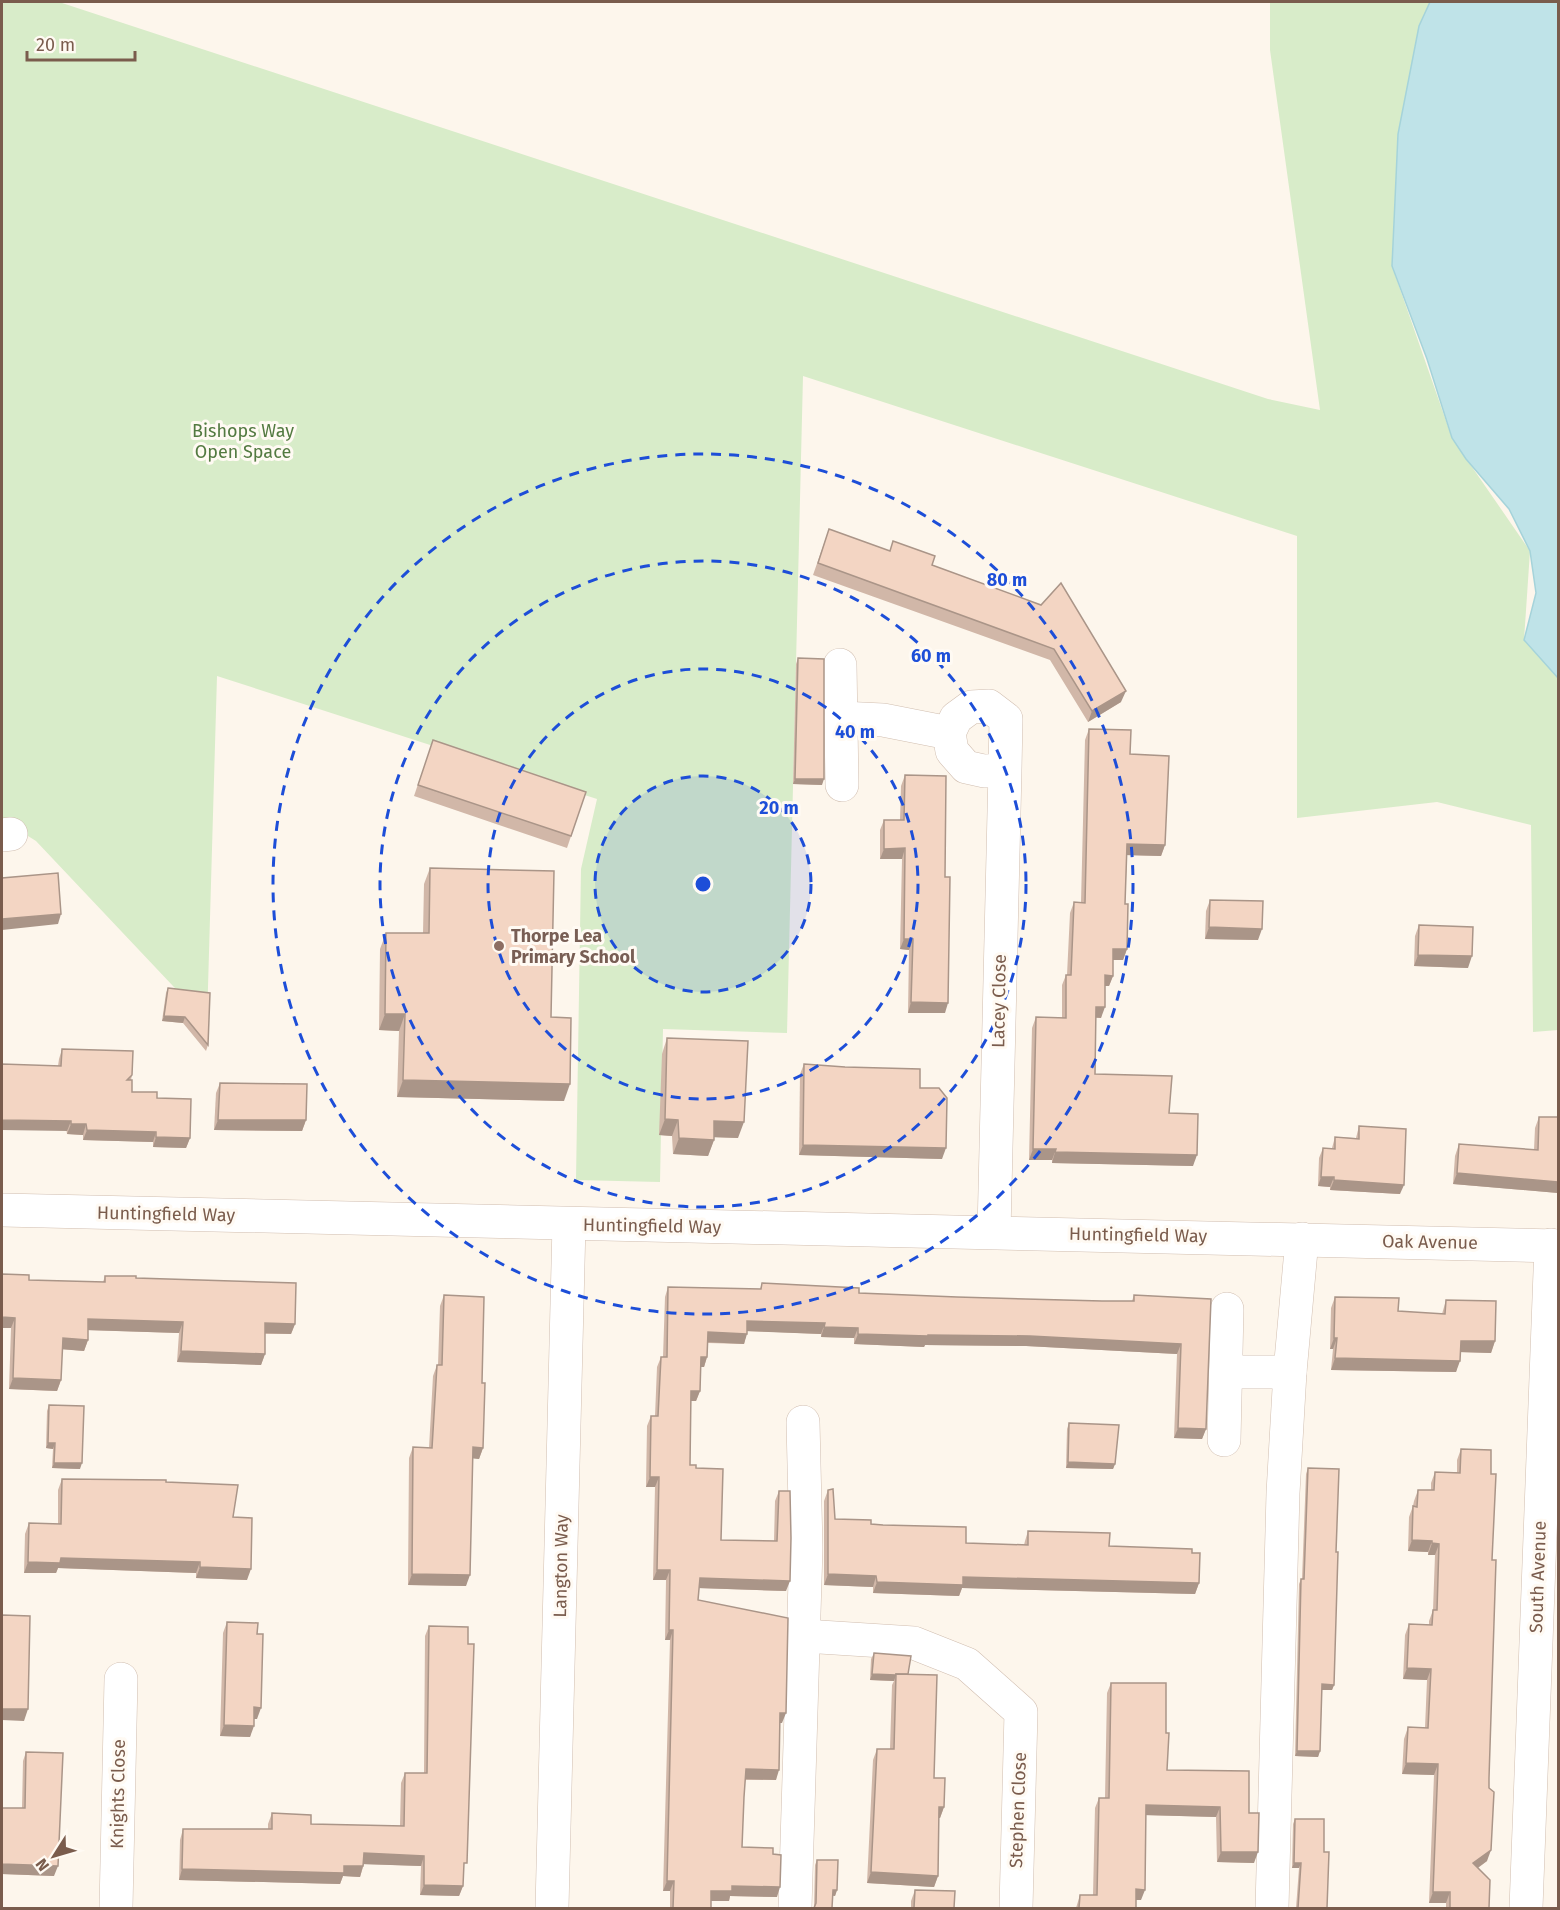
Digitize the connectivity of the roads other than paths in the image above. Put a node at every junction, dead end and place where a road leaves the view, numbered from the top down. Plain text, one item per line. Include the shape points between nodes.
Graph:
1 (840, 665) dead end
2 (841, 718) junction
3 (950, 733) junction
4 (1005, 770) junction
5 (842, 785) dead end
6 (2, 1210) edge
7 (569, 1224) junction
8 (994, 1232) junction
9 (1302, 1239) junction
10 (1555, 1246) edge
11 (1227, 1309) dead end
12 (1226, 1372) junction
13 (1290, 1372) junction
14 (802, 1422) dead end
15 (1224, 1440) dead end
16 (804, 1636) junction
17 (121, 1678) dead end
18 (116, 1908) edge
19 (552, 1908) edge
20 (795, 1908) edge
21 (1016, 1908) edge
22 (1272, 1908) edge
23 (1526, 1908) edge

1 - 2 street
2 - 3 street via 883,720
2 - 5 street
3 - 4 street via 952,751 966,767
3 - 4 street, Lacey Close via 956,718 971,707 988,706 1006,719
4 - 8 street, Lacey Close
6 - 7 street, Huntingfield Way
7 - 8 street, Huntingfield Way
7 - 19 street, Langton Way
8 - 9 street, Huntingfield Way
9 - 10 street, Oak Avenue
9 - 13 street
10 - 23 street, South Avenue
11 - 12 street
12 - 13 street
12 - 15 street
13 - 22 street
14 - 16 street
16 - 20 street
16 - 21 street, Stephen Close via 914,1643 967,1664 1021,1712
17 - 18 street, Knights Close

